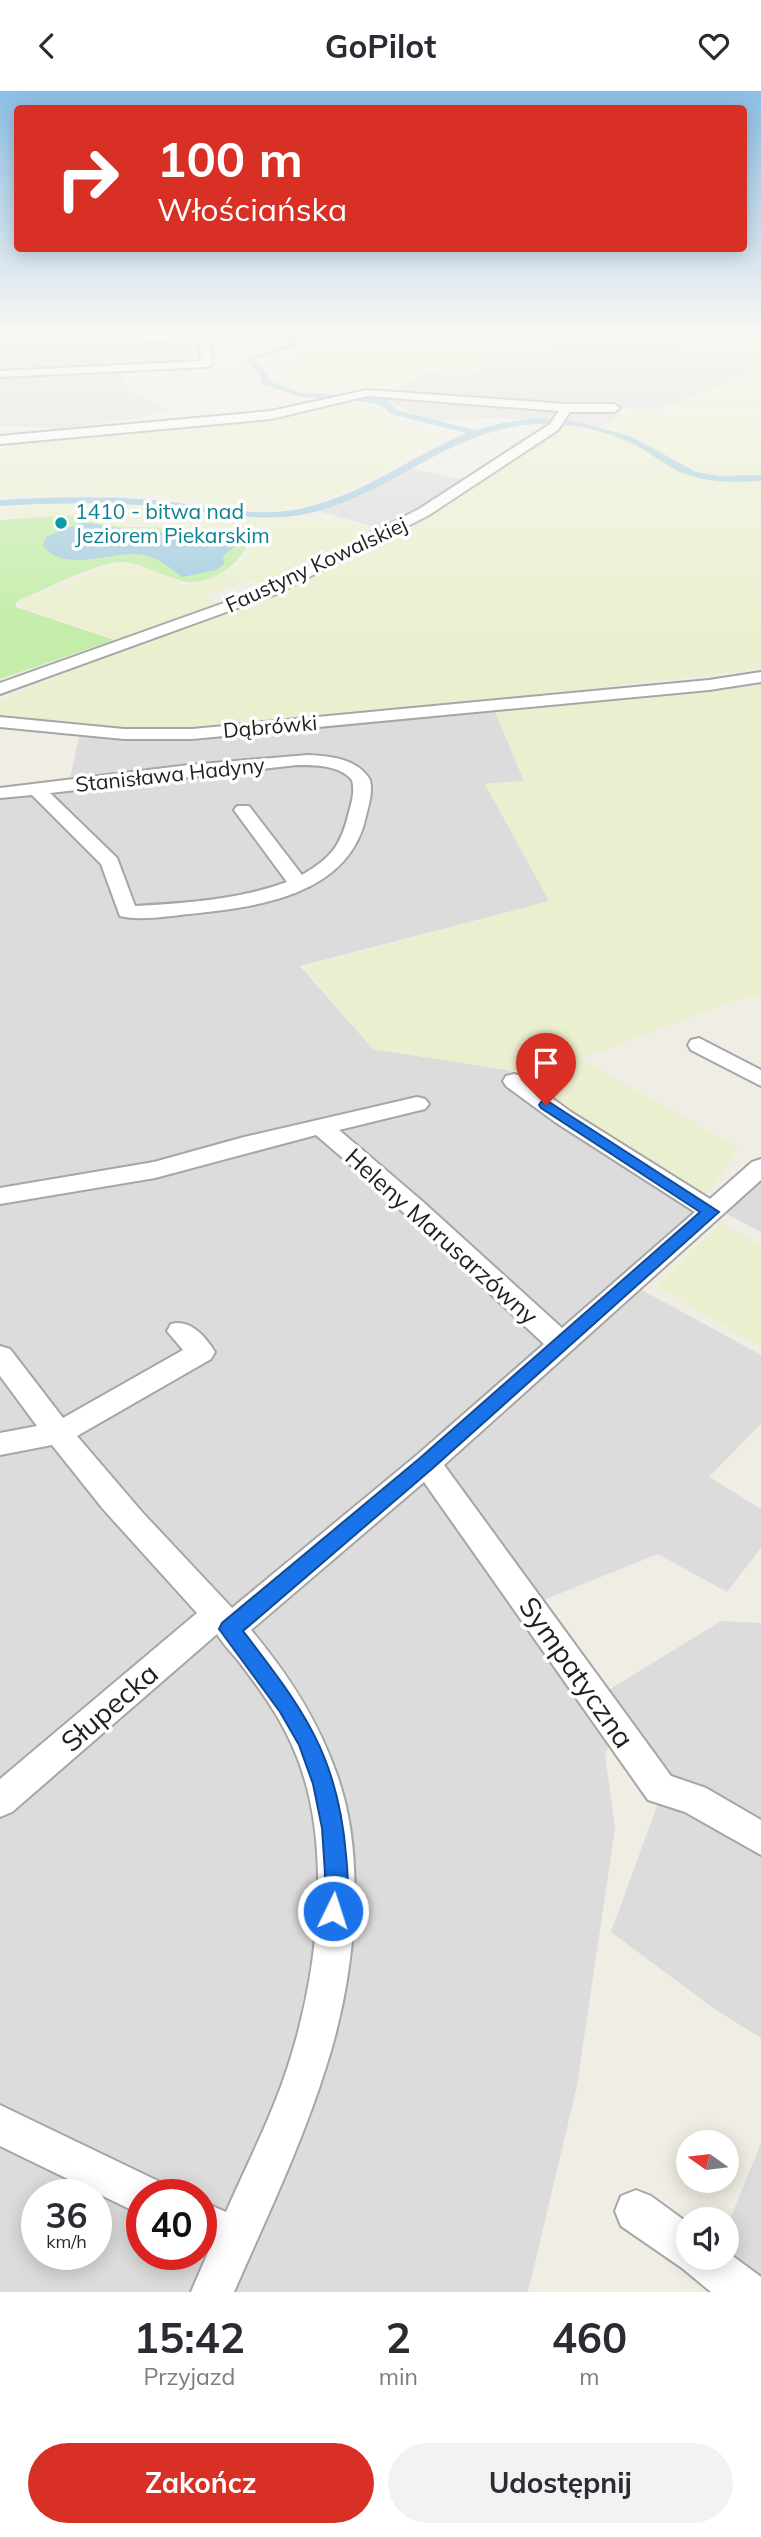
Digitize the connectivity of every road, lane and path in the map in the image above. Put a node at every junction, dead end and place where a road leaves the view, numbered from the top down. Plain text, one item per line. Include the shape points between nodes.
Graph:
1 (90, 432) edge
2 (544, 432) edge
3 (0, 440) edge
4 (761, 677) edge
5 (0, 689) edge
6 (0, 722) edge
7 (36, 789) junction
8 (0, 793) edge
9 (243, 810) dead end
10 (298, 884) junction
11 (699, 1045) dead end
12 (761, 1079) edge
13 (514, 1081) dead end
14 (417, 1104) dead end
15 (322, 1128) junction
16 (761, 1167) edge
17 (0, 1196) edge
18 (711, 1212) junction
19 (180, 1331) dead end
20 (562, 1344) junction
21 (0, 1356) edge
22 (59, 1433) junction
23 (0, 1444) edge
24 (427, 1463) junction
25 (224, 1622) junction
26 (0, 1801) edge
27 (761, 1839) edge
28 (0, 2125) edge
29 (126, 2186) edge
30 (636, 2211) dead end
31 (219, 2230) edge
32 (676, 2240) edge
33 (716, 2270) edge
34 (212, 2292) edge
35 (746, 2292) edge

1 - 3 street
2 - 5 street, Faustyny Kowalskiej via 424,512 271,591
4 - 6 street, Dąbrówki via 192,734 124,734
7 - 8 street, Stanisława Hadyny
7 - 10 street via 110,862 127,912 252,901
7 - 10 street, Stanisława Hadyny via 240,765 321,759 340,764 360,775 362,784 352,835 344,852
9 - 10 street
11 - 12 street
13 - 18 street
14 - 15 street, Heleny Marusarzówny
15 - 17 street, Heleny Marusarzówny via 155,1170
15 - 20 street, Heleny Marusarzówny
16 - 18 street, Słupecka
18 - 20 street, Słupecka
19 - 22 street via 201,1352
20 - 24 street, Słupecka
21 - 22 street
22 - 23 street
22 - 25 street
24 - 25 street, Słupecka
24 - 27 street, Sympatyczna via 660,1789 694,1800
25 - 26 street, Słupecka
25 - 31 street via 280,1695 308,1742 324,1784 336,1873 324,1999 311,2055
28 - 29 street
30 - 32 street
31 - 34 street
33 - 35 street

